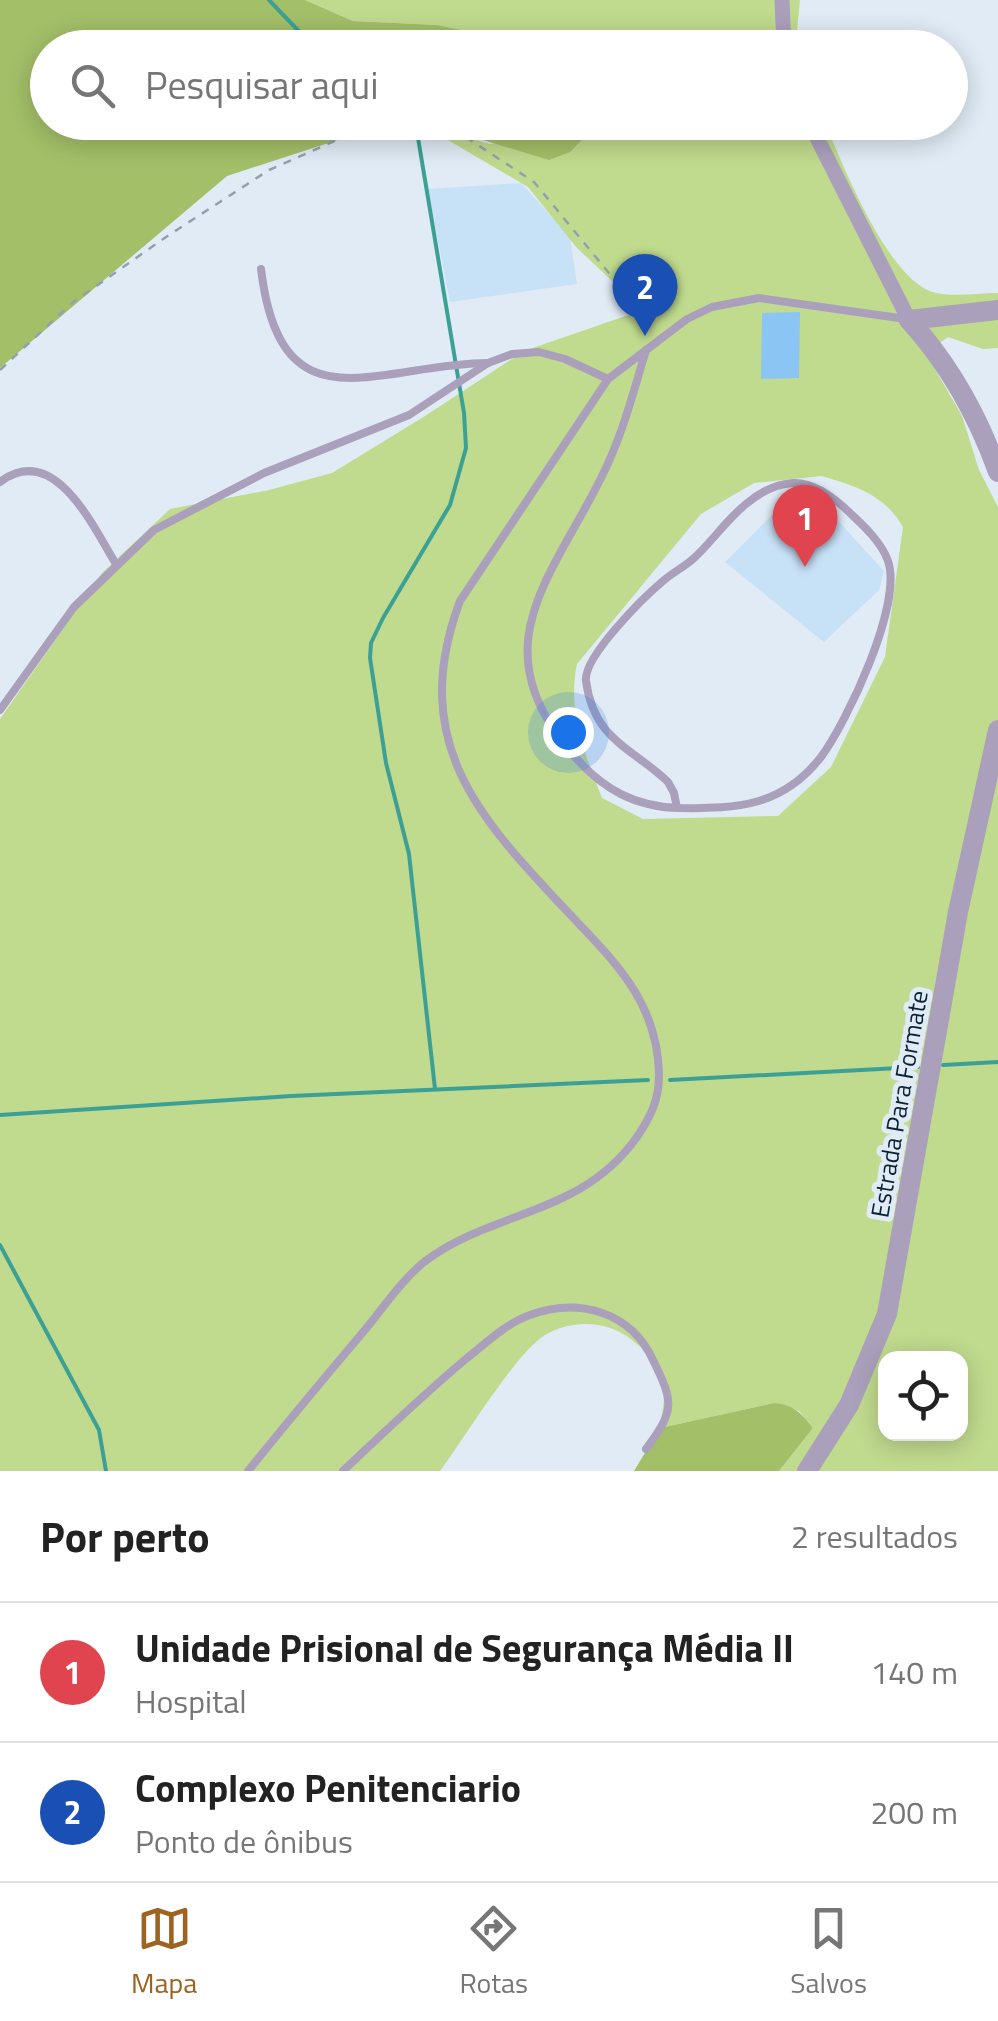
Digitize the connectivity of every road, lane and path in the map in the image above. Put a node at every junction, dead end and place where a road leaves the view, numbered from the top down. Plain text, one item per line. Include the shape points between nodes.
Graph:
1 (782, 0) edge
2 (783, 30) edge
3 (337, 140) edge
4 (470, 140) edge
5 (818, 140) edge
6 (261, 269) dead end
7 (998, 310) edge
8 (641, 312) dead end
9 (908, 320) junction
10 (646, 349) junction
11 (488, 362) junction
12 (0, 370) edge
13 (608, 379) junction
14 (998, 472) edge
15 (0, 482) edge
16 (116, 564) junction
17 (0, 710) edge
18 (998, 730) edge
19 (676, 808) junction
20 (646, 1449) dead end
21 (248, 1471) edge
22 (342, 1471) edge
23 (807, 1471) edge

1 - 2 street
3 - 12 path via 269,170 72,303
4 - 8 path via 534,182
5 - 9 street
6 - 11 lane via 280,344 322,376
7 - 9 street
9 - 10 lane via 740,300 687,320
9 - 14 street via 962,392
10 - 13 lane
10 - 19 lane via 602,478 531,612 528,671 564,744 596,781 641,803
11 - 13 lane via 538,352
11 - 16 lane via 410,415 264,472 154,530
13 - 21 lane via 460,601 446,639 440,696 445,740 464,784 520,862 641,997 659,1065 653,1114 603,1175 522,1217 468,1235 422,1264
15 - 16 lane via 24,470 52,477 75,498
16 - 17 lane via 74,607
18 - 23 street, Estrada Para Formate via 958,912 888,1314 849,1405
19 - 19 lane via 750,804 786,792 841,727 888,607 891,583 877,543 848,510 814,486 774,487 746,504 635,608 590,662 586,680 604,727 668,782
20 - 22 lane via 667,1420 669,1395 645,1342 625,1322 574,1307 528,1315 498,1332

